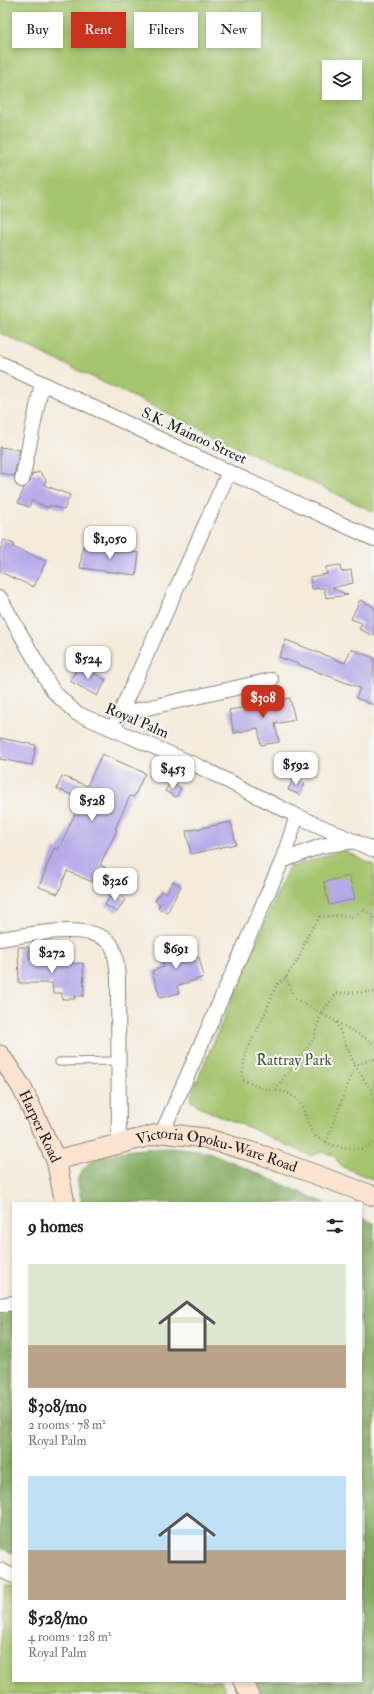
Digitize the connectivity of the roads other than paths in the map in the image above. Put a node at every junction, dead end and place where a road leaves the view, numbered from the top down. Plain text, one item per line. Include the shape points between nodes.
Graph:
1 (0, 363) edge
2 (42, 383) junction
3 (229, 472) junction
4 (22, 480) dead end
5 (374, 539) edge
6 (0, 598) edge
7 (271, 680) dead end
8 (120, 714) junction
9 (113, 729) junction
10 (298, 816) junction
11 (355, 841) junction
12 (374, 850) edge
13 (282, 861) junction
14 (0, 939) edge
15 (0, 1055) edge
16 (118, 1061) junction
17 (59, 1062) dead end
18 (162, 1134) junction
19 (119, 1145) junction
20 (56, 1160) junction
21 (374, 1196) edge
22 (65, 1202) edge
23 (12, 1303) edge
24 (0, 1305) edge
25 (243, 1682) edge
26 (249, 1694) edge

1 - 2 street, S.K. Mainoo Street
2 - 3 street, S.K. Mainoo Street
2 - 4 street
3 - 5 street, S.K. Mainoo Street
3 - 8 street
6 - 9 street, Royal Palm via 53,691 76,713
7 - 8 street
8 - 9 street
9 - 10 street, Royal Palm via 198,766
10 - 11 street, Royal Palm
10 - 13 street
11 - 12 street, Royal Palm
11 - 13 street via 321,846
13 - 18 street
14 - 16 street via 52,930 97,934 111,943 117,961
15 - 20 main road, Harper Road via 21,1086
16 - 17 lane
16 - 19 street
18 - 19 main road, Victoria Opoku-Ware Road
18 - 21 main road, Victoria Opoku-Ware Road via 205,1138 227,1144
19 - 20 main road, Victoria Opoku-Ware Road
20 - 22 main road, Harper Road
23 - 24 street
25 - 26 main road

